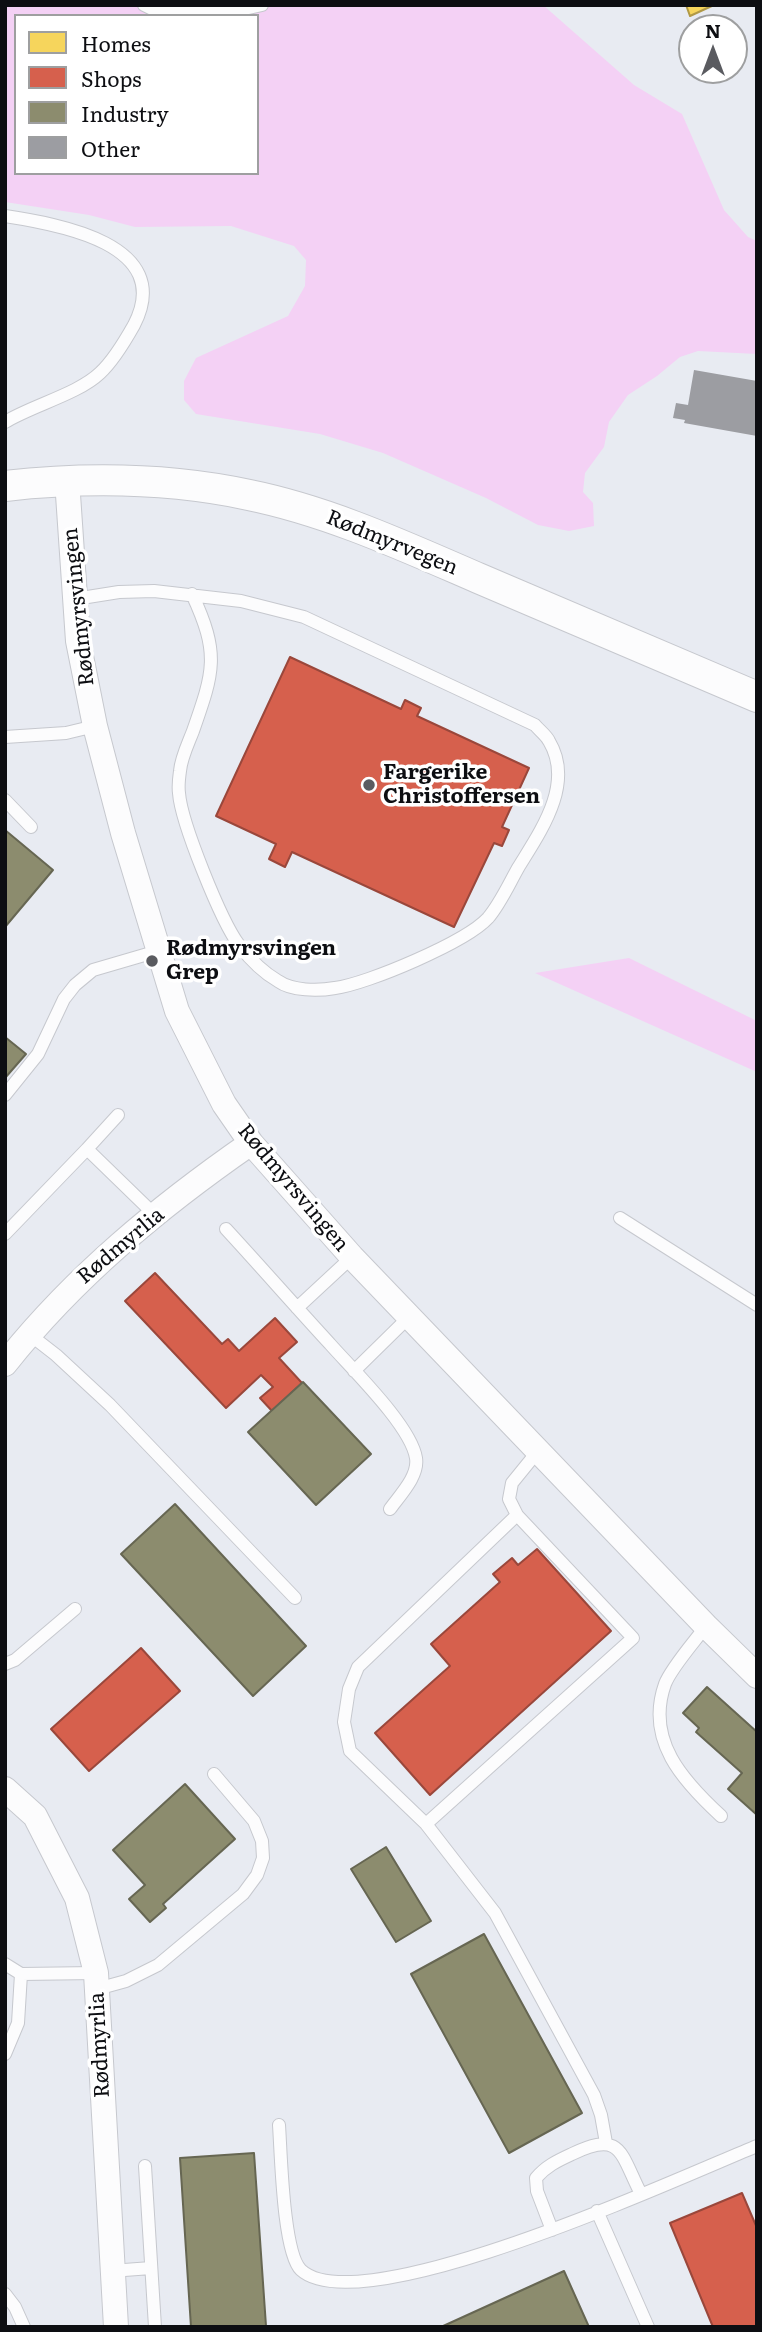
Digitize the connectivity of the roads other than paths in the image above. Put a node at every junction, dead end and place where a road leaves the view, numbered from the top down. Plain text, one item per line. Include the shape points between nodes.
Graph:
1 (145, 5) edge
2 (262, 5) edge
3 (5, 216) edge
4 (5, 422) edge
5 (67, 480) junction
6 (5, 486) edge
7 (192, 594) junction
8 (75, 599) junction
9 (757, 697) edge
10 (95, 726) junction
11 (5, 737) edge
12 (5, 800) edge
13 (31, 828) dead end
14 (158, 951) junction
15 (5, 1095) edge
16 (118, 1115) dead end
17 (251, 1143) junction
18 (87, 1149) junction
19 (156, 1216) junction
20 (620, 1218) dead end
21 (226, 1229) dead end
22 (5, 1234) edge
23 (352, 1257) junction
24 (757, 1305) edge
25 (297, 1308) junction
26 (409, 1317) junction
27 (29, 1334) junction
28 (5, 1364) edge
29 (354, 1371) junction
30 (538, 1451) junction
31 (390, 1509) dead end
32 (517, 1515) junction
33 (295, 1598) dead end
34 (75, 1609) dead end
35 (706, 1626) junction
36 (5, 1664) edge
37 (757, 1676) edge
38 (214, 1774) dead end
39 (5, 1789) edge
40 (721, 1816) dead end
41 (426, 1824) junction
42 (5, 1964) edge
43 (21, 1974) junction
44 (97, 1981) junction
45 (5, 2054) edge
46 (279, 2125) dead end
47 (606, 2143) junction
48 (757, 2146) edge
49 (145, 2166) dead end
50 (641, 2194) junction
51 (597, 2211) junction
52 (552, 2230) junction
53 (151, 2268) junction
54 (111, 2272) junction
55 (5, 2294) edge
56 (24, 2327) edge
57 (116, 2327) edge
58 (155, 2327) edge
59 (648, 2327) edge

1 - 2 lane via 160,13
3 - 4 lane via 76,229 101,240 138,271 141,289 139,313 128,336 100,373
5 - 6 street, Rødmyrvegen
5 - 8 street, Rødmyrsvingen
5 - 9 street, Rødmyrvegen via 199,487 302,509 354,526
7 - 7 lane via 304,617 534,725 549,740 558,777 548,818 488,917 471,932 442,948 335,988 280,984 239,945 213,892 183,816 179,793 180,770 212,663 207,631
7 - 8 lane via 143,591
8 - 10 street, Rødmyrsvingen
10 - 11 lane
10 - 14 street, Rødmyrsvingen
12 - 13 lane
14 - 15 lane via 93,970 75,985 38,1054
14 - 17 street, Rødmyrsvingen via 177,1012
16 - 18 lane
17 - 19 street, Rødmyrlia
17 - 23 street, Rødmyrsvingen
18 - 19 lane
18 - 22 lane
19 - 27 street, Rødmyrlia via 69,1290
20 - 24 lane
21 - 25 lane
23 - 25 lane
23 - 26 street, Rødmyrsvingen
25 - 29 lane
26 - 29 lane
26 - 30 street, Rødmyrsvingen
27 - 28 street, Rødmyrlia
27 - 33 lane via 110,1405
29 - 31 lane via 398,1423 417,1459 416,1471
30 - 32 lane via 512,1483 509,1499
30 - 35 street, Rødmyrsvingen
32 - 41 lane via 358,1667 349,1689 344,1722 351,1751
32 - 41 lane via 633,1638
34 - 36 lane
35 - 37 street, Rødmyrsvingen
35 - 40 lane via 666,1682 660,1706 661,1734 672,1762 690,1788
38 - 44 lane via 254,1821 263,1858 257,1875 243,1894 158,1965 126,1981
39 - 44 street, Rødmyrlia via 35,1816 77,1898
41 - 47 lane via 495,1913 594,2095
42 - 43 lane
43 - 44 lane
43 - 45 lane via 18,2023
44 - 54 street, Rødmyrlia
46 - 52 lane via 289,2243 295,2263 316,2279 366,2281 424,2272
47 - 50 lane via 616,2148
47 - 52 lane via 594,2144 546,2167 536,2178
48 - 50 lane
49 - 53 lane
50 - 51 lane
51 - 52 lane
51 - 59 lane
53 - 54 lane
53 - 58 lane
54 - 57 street, Rødmyrlia
55 - 56 lane

